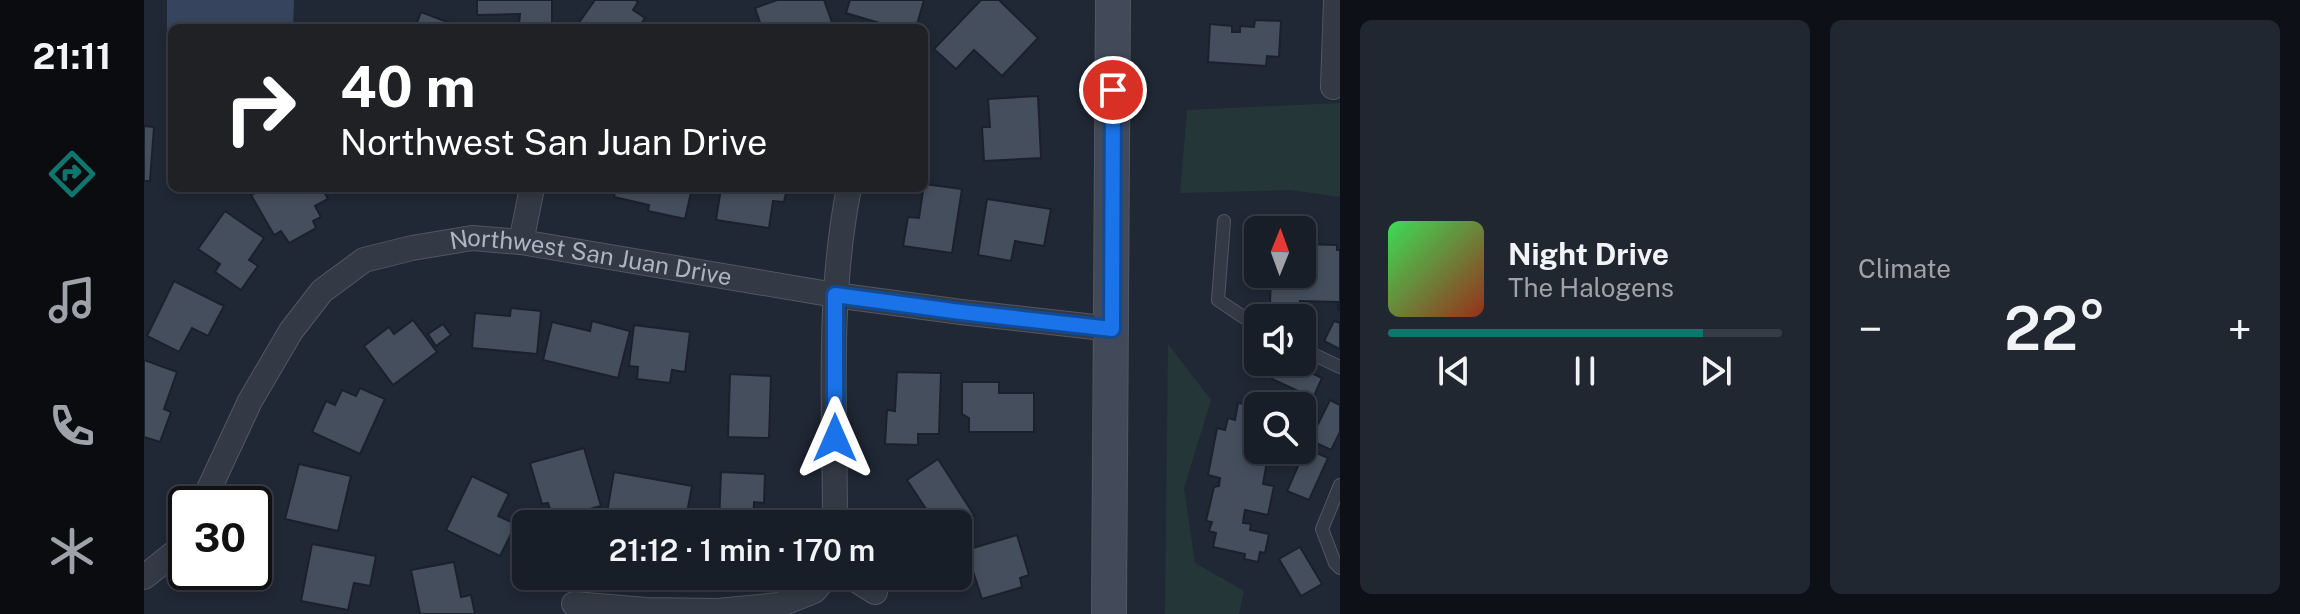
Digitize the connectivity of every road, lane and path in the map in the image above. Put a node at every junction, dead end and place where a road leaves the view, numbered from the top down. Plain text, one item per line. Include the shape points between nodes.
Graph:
1 (1113, 0) edge
2 (1336, 0) edge
3 (1333, 87) dead end
4 (531, 192) edge
5 (848, 192) edge
6 (1224, 221) dead end
7 (521, 242) junction
8 (835, 295) junction
9 (1244, 318) edge
10 (1112, 329) junction
11 (1316, 356) edge
12 (1340, 367) edge
13 (1340, 485) edge
14 (210, 486) edge
15 (835, 510) edge
16 (168, 558) edge
17 (1340, 568) edge
18 (144, 577) edge
19 (815, 590) edge
20 (872, 590) edge
21 (875, 592) dead end
22 (574, 604) dead end
23 (1109, 614) edge

1 - 10 main road
2 - 3 street
4 - 7 street
5 - 8 street
6 - 9 lane via 1218,300
7 - 8 street, Northwest San Juan Drive
7 - 14 street, Northwest San Juan Drive via 472,238 388,254 364,260 322,291 291,331 250,401
8 - 10 street, Northwest San Juan Drive
8 - 15 street
10 - 23 main road
11 - 12 lane
13 - 17 lane via 1322,529
16 - 18 street
19 - 22 street via 779,605 718,611
20 - 21 street

